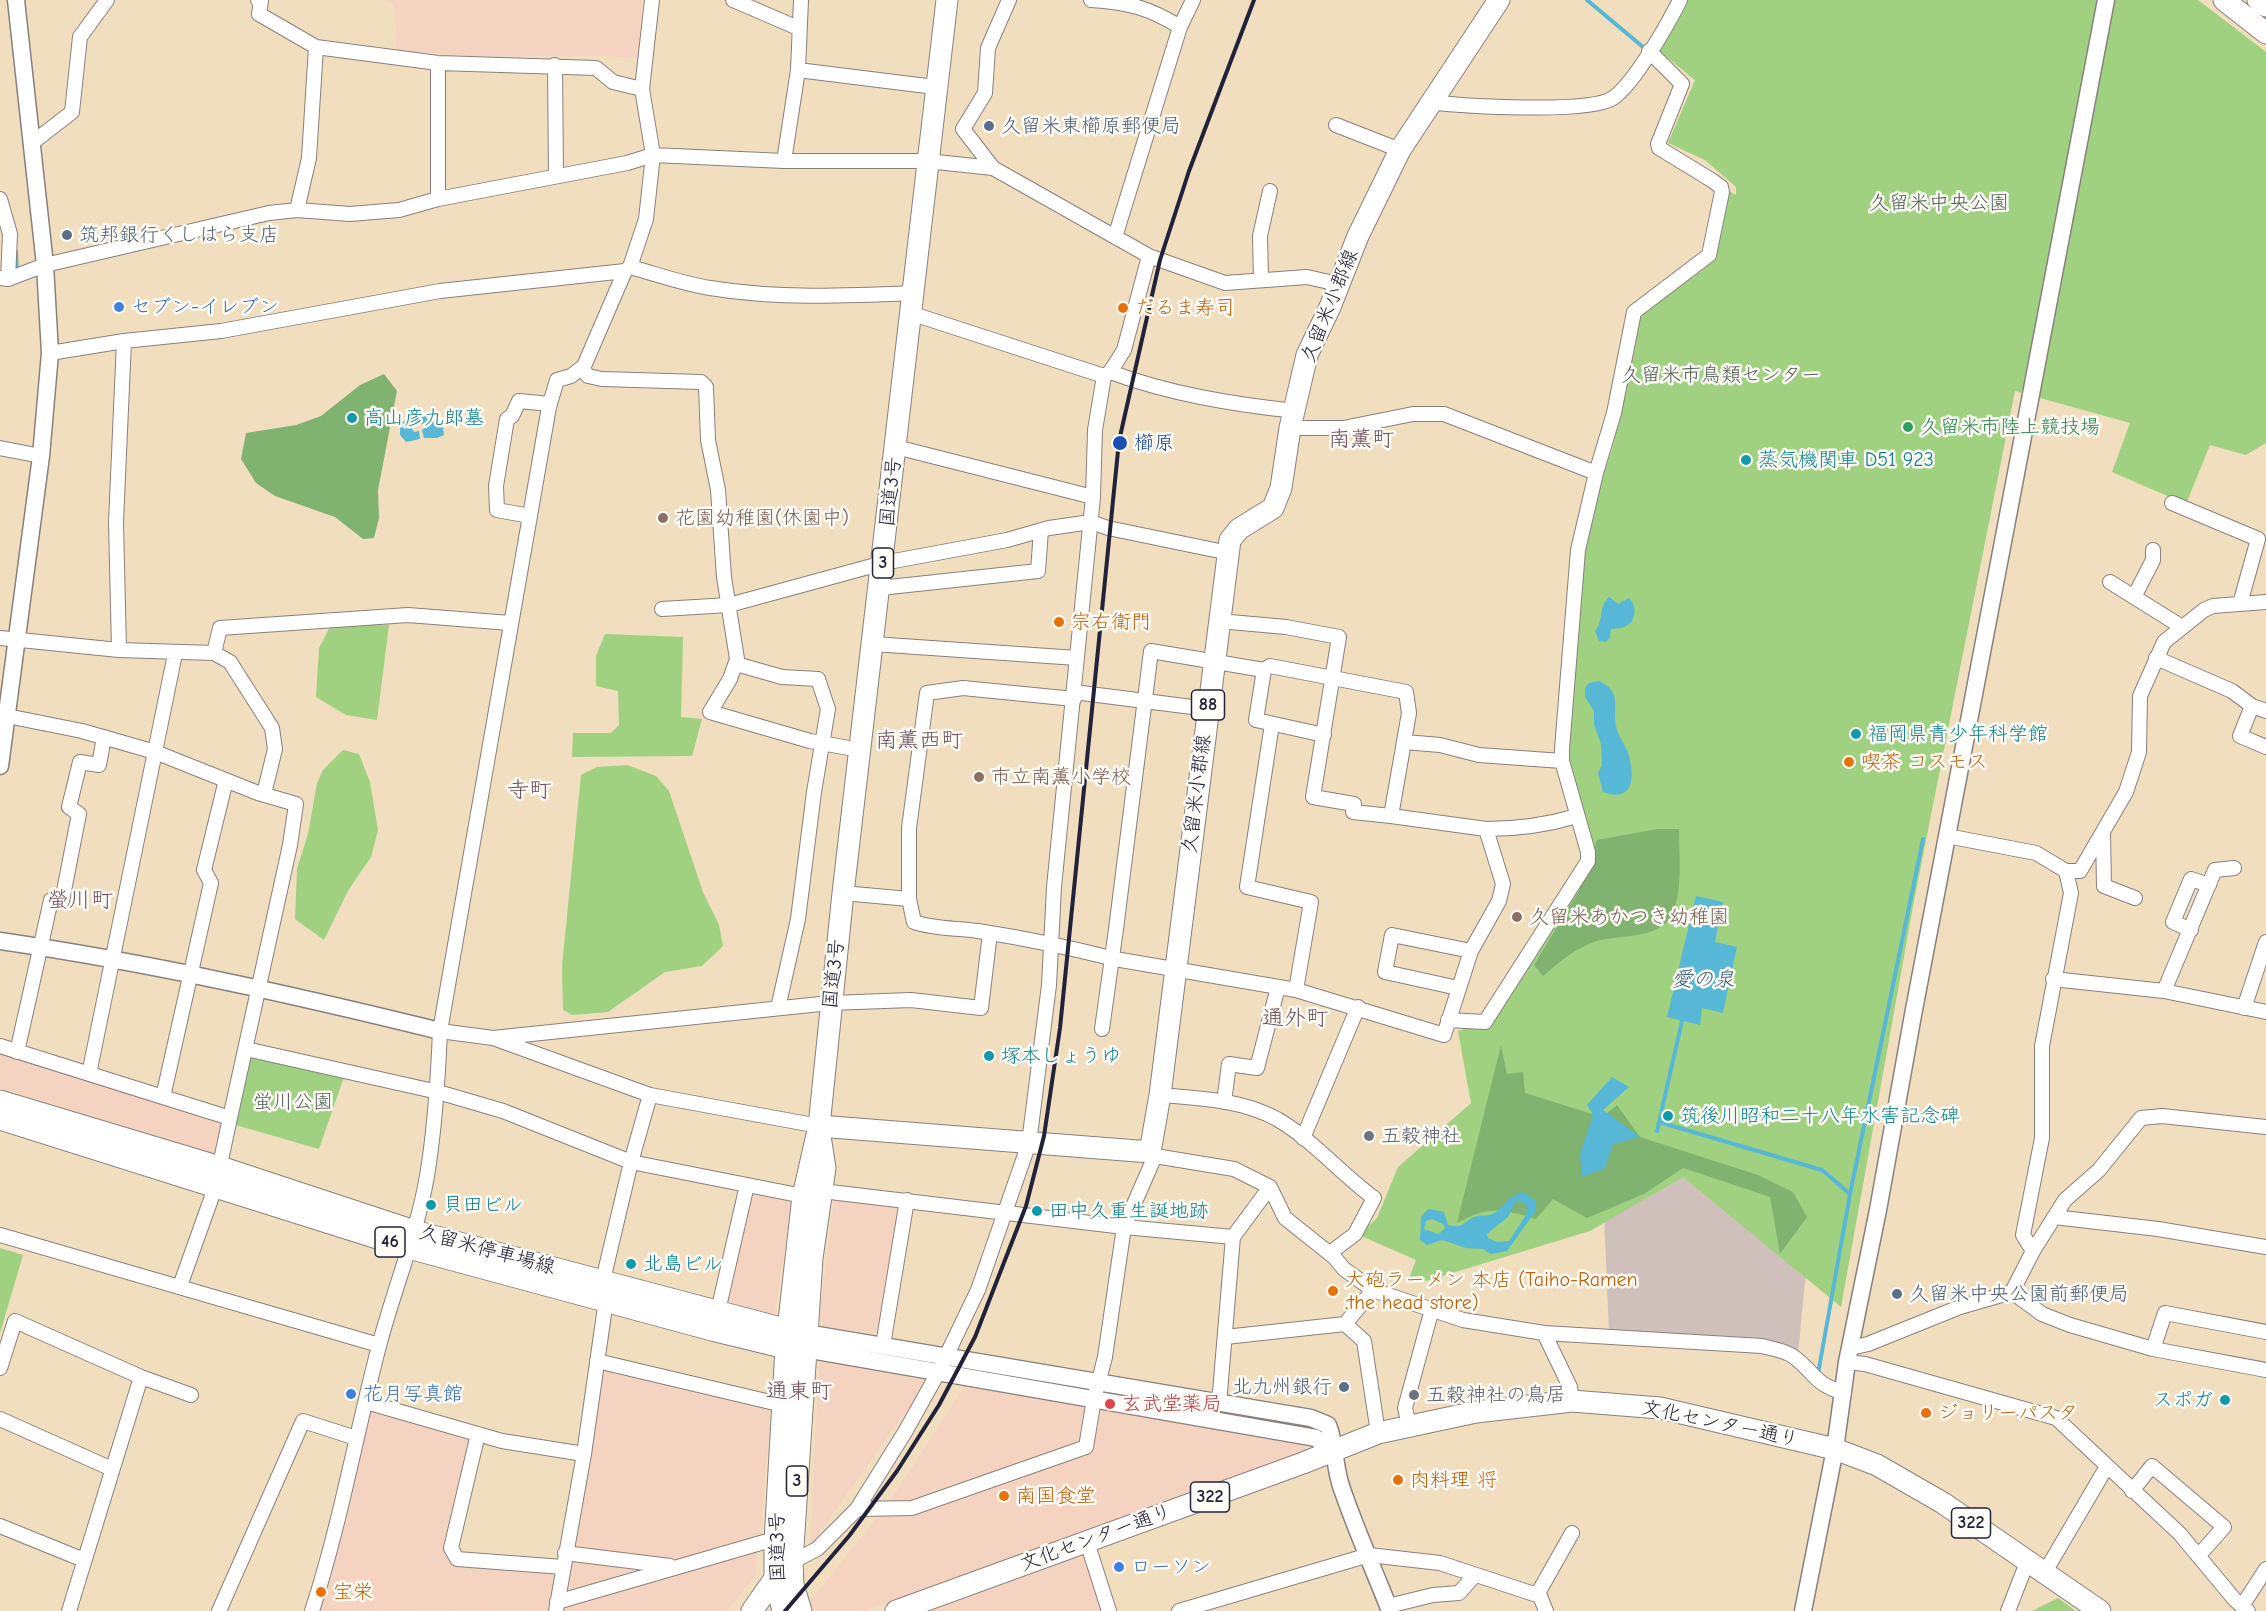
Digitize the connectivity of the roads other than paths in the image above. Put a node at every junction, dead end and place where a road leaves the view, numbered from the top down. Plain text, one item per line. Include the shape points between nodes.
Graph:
1 (16, 0) edge
2 (107, 0) edge
3 (258, 0) edge
4 (652, 0) edge
5 (733, 0) edge
6 (801, 0) edge
7 (946, 0) edge
8 (1009, 0) edge
9 (1091, 0) edge
10 (1193, 0) edge
11 (1499, 0) edge
12 (1680, 0) edge
13 (2258, 0) edge
14 (2225, 2) edge
15 (2106, 4) edge
16 (2266, 6) edge
17 (1180, 27) junction
18 (798, 28) junction
19 (2266, 33) edge
20 (316, 47) junction
21 (1649, 51) junction
22 (438, 63) junction
23 (555, 65) junction
24 (798, 70) junction
25 (935, 87) junction
26 (642, 89) junction
27 (1430, 102) junction
28 (1336, 125) dead end
29 (32, 142) junction
30 (1400, 150) junction
31 (653, 155) junction
32 (927, 160) junction
33 (784, 161) junction
34 (993, 168) junction
35 (556, 176) junction
36 (1270, 191) dead end
37 (438, 199) junction
38 (0, 200) edge
39 (297, 210) junction
40 (1114, 237) junction
41 (1149, 256) junction
42 (45, 265) junction
43 (628, 269) junction
44 (4, 278) edge
45 (1261, 279) junction
46 (1338, 284) junction
47 (912, 303) junction
48 (124, 341) junction
49 (50, 353) junction
50 (582, 368) junction
51 (1107, 374) junction
52 (550, 404) junction
53 (1292, 419) junction
54 (896, 447) junction
55 (0, 448) edge
56 (41, 456) junction
57 (1596, 472) junction
58 (1093, 497) junction
59 (2172, 503) dead end
60 (530, 516) junction
61 (1091, 522) junction
62 (1041, 530) junction
63 (2153, 550) dead end
64 (1229, 553) junction
65 (883, 563) junction
66 (2110, 582) dead end
67 (880, 588) junction
68 (2134, 597) junction
69 (2266, 602) edge
70 (729, 604) junction
71 (2240, 604) junction
72 (662, 609) dead end
73 (1219, 621) junction
74 (510, 623) junction
75 (2182, 627) junction
76 (0, 638) edge
77 (18, 641) junction
78 (873, 644) junction
79 (119, 650) junction
80 (214, 653) junction
81 (175, 654) junction
82 (1077, 658) junction
83 (2156, 658) junction
84 (1214, 663) junction
85 (736, 664) junction
86 (1264, 670) junction
87 (1333, 677) junction
88 (1074, 695) junction
89 (1144, 699) junction
90 (2252, 706) junction
91 (1208, 709) junction
92 (2266, 711) edge
93 (7, 716) junction
94 (1272, 724) junction
95 (1324, 735) junction
96 (104, 737) junction
97 (1405, 742) junction
98 (824, 744) junction
99 (2266, 747) edge
100 (860, 750) junction
101 (155, 752) junction
102 (1562, 761) junction
103 (0, 766) edge
104 (226, 780) junction
105 (264, 794) junction
106 (1391, 816) junction
107 (1577, 816) junction
108 (1486, 829) junction
109 (2103, 831) junction
110 (1947, 836) junction
111 (2234, 868) dead end
112 (2066, 871) junction
113 (2209, 885) junction
114 (843, 893) junction
115 (2135, 898) dead end
116 (909, 899) junction
117 (2191, 930) junction
118 (990, 933) junction
119 (0, 941) edge
120 (2266, 942) edge
121 (1050, 943) junction
122 (42, 947) junction
123 (1471, 951) junction
124 (112, 957) junction
125 (1111, 958) junction
126 (1175, 969) junction
127 (190, 973) junction
128 (2053, 979) junction
129 (258, 987) junction
130 (1278, 987) junction
131 (1458, 988) junction
132 (1296, 990) junction
133 (2164, 991) junction
134 (831, 1003) junction
135 (1358, 1007) junction
136 (778, 1008) junction
137 (2244, 1008) junction
138 (2266, 1012) edge
139 (1448, 1020) junction
140 (1102, 1029) dead end
141 (441, 1031) junction
142 (493, 1038) junction
143 (0, 1046) edge
144 (246, 1049) junction
145 (17, 1052) junction
146 (89, 1074) junction
147 (438, 1092) junction
148 (650, 1095) junction
149 (1160, 1095) junction
150 (164, 1096) junction
151 (0, 1101) edge
152 (1224, 1102) junction
153 (230, 1118) junction
154 (0, 1119) edge
155 (2265, 1125) edge
156 (819, 1126) junction
157 (1303, 1138) junction
158 (1029, 1143) junction
159 (1152, 1154) junction
160 (631, 1162) junction
161 (220, 1167) junction
162 (747, 1185) junction
163 (1270, 1187) junction
164 (215, 1188) junction
165 (812, 1194) junction
166 (907, 1200) junction
167 (1005, 1213) junction
168 (2054, 1216) junction
169 (1124, 1227) junction
170 (0, 1235) edge
171 (1233, 1237) junction
172 (412, 1239) junction
173 (2266, 1247) edge
174 (2032, 1251) junction
175 (1330, 1253) junction
176 (180, 1286) junction
177 (605, 1290) junction
178 (1373, 1290) junction
179 (2012, 1292) junction
180 (1432, 1309) junction
181 (718, 1311) junction
182 (1346, 1324) junction
183 (2266, 1332) edge
184 (1544, 1333) junction
185 (1225, 1337) junction
186 (796, 1340) junction
187 (380, 1345) junction
188 (883, 1345) junction
189 (2153, 1349) junction
190 (1849, 1355) junction
191 (945, 1356) junction
192 (597, 1361) junction
193 (0, 1368) edge
194 (2266, 1370) edge
195 (938, 1373) junction
196 (141, 1377) junction
197 (1099, 1382) junction
198 (1844, 1393) junction
199 (191, 1395) dead end
200 (1094, 1399) junction
201 (1572, 1401) junction
202 (366, 1402) junction
203 (1219, 1404) junction
204 (783, 1405) junction
205 (0, 1419) edge
206 (1409, 1425) junction
207 (1378, 1433) junction
208 (478, 1434) junction
209 (356, 1438) junction
210 (1835, 1449) junction
211 (1332, 1452) junction
212 (584, 1454) junction
213 (2106, 1468) junction
214 (112, 1469) junction
215 (2132, 1491) junction
216 (857, 1509) junction
217 (0, 1526) edge
218 (1572, 1533) dead end
219 (775, 1542) junction
220 (1087, 1542) junction
221 (565, 1553) junction
222 (2200, 1554) junction
223 (1369, 1556) junction
224 (84, 1560) junction
225 (792, 1562) junction
226 (2036, 1566) junction
227 (563, 1567) junction
228 (680, 1567) junction
229 (2266, 1569) edge
230 (1475, 1575) junction
231 (775, 1578) junction
232 (1537, 1595) junction
233 (556, 1606) edge
234 (909, 1608) edge
235 (1389, 1608) edge
236 (2246, 1609) edge
237 (69, 1611) edge
238 (219, 1611) edge
239 (312, 1611) edge
240 (752, 1611) edge
241 (783, 1611) edge
242 (801, 1611) edge
243 (1109, 1611) edge
244 (1179, 1611) edge
245 (1546, 1611) edge
246 (1803, 1611) edge
247 (2008, 1611) edge
248 (2100, 1611) edge

1 - 29 street
2 - 29 street via 80,37 72,112
3 - 20 street via 259,14
4 - 26 street
5 - 18 street
6 - 18 street
7 - 25 main road, 国道3号 / 3
8 - 34 street via 988,48 985,93 963,129
9 - 17 street via 1154,10
10 - 17 street
11 - 27 main road, 久留米小郡線 / 88
12 - 21 street
13 - 16 main road
14 - 19 main road
15 - 110 street
17 - 40 street
18 - 24 street
20 - 22 street
20 - 39 street via 309,158
21 - 27 street via 1612,99 1590,106 1498,108
21 - 57 street via 1682,84 1659,148 1713,181 1722,192 1709,255 1634,312 1614,413
22 - 23 street
22 - 37 street
23 - 26 street via 596,68 613,82
23 - 35 street
24 - 25 street
24 - 33 street
25 - 32 main road, 国道3号 / 3
26 - 31 street
27 - 30 main road, 久留米小郡線 / 88
28 - 30 street
29 - 42 street
30 - 46 main road, 久留米小郡線 / 88
31 - 33 street
31 - 35 street via 627,164
31 - 43 street via 646,219
32 - 33 street
32 - 34 street
32 - 47 main road, 国道3号 / 3
34 - 40 street
35 - 37 street
36 - 45 street via 1260,236
37 - 39 street via 379,212
38 - 44 street via 10,234
39 - 42 street via 269,213
40 - 41 street
41 - 45 street via 1225,282
41 - 51 street via 1124,350
42 - 44 street
42 - 49 street
43 - 47 street via 709,288
43 - 48 street via 441,291 221,331
43 - 50 street
45 - 46 street via 1307,277
46 - 53 main road, 久留米小郡線 / 88 via 1307,355
47 - 51 street
47 - 54 main road, 国道3号 / 3
48 - 49 street
48 - 79 street via 116,522
49 - 56 street
50 - 52 street via 557,380
50 - 70 street via 588,376 602,379 701,382 706,387 708,440 718,490
51 - 53 street via 1160,390
51 - 58 street via 1095,430
52 - 60 street
52 - 60 street via 519,401 512,417 507,419 496,486 497,510
53 - 57 street via 1343,428 1413,414 1444,414
53 - 64 main road, 久留米小郡線 / 88 via 1281,488 1273,508 1239,529 1230,540
54 - 58 street
54 - 65 main road, 国道3号 / 3
55 - 56 street
56 - 77 street
57 - 102 street via 1578,550
58 - 61 street
59 - 71 street via 2258,539
60 - 74 street
61 - 62 street
61 - 64 street
61 - 82 street
62 - 65 street
62 - 67 street via 1038,571
63 - 68 street via 2153,560
64 - 73 main road, 久留米小郡線 / 88
65 - 67 main road, 国道3号 / 3
65 - 70 street
66 - 68 street
67 - 78 main road, 国道3号 / 3
68 - 75 street
69 - 71 street
70 - 72 street
70 - 85 street
71 - 75 street via 2204,610
73 - 84 main road, 久留米小郡線 / 88
73 - 87 street via 1339,637
74 - 80 street via 408,615 220,628
74 - 141 street
75 - 83 street via 2164,642
76 - 77 street
77 - 79 street
77 - 93 street
78 - 82 street
78 - 100 main road, 国道3号 / 3
79 - 81 street
80 - 81 street
80 - 105 street via 230,662 272,728 275,748
81 - 101 street
82 - 88 street
83 - 90 street via 2232,691
83 - 109 street via 2140,696 2139,752 2126,792
84 - 86 street
84 - 89 street via 1151,651
84 - 91 main road, 久留米小郡線 / 88
85 - 98 street via 782,677 818,679 828,709
85 - 98 street via 710,712
86 - 87 street via 1270,666
86 - 94 street via 1256,720
87 - 95 street
87 - 97 street via 1406,692 1409,713
88 - 89 street
88 - 116 street via 963,688 927,693 909,828
88 - 121 street
89 - 91 street
89 - 125 street
90 - 92 street
90 - 99 street via 2240,736
91 - 126 main road, 久留米小郡線 / 88
93 - 96 street
93 - 103 street
94 - 95 street
94 - 132 street via 1248,887 1311,902
95 - 106 street via 1313,797 1354,804 1353,812
96 - 101 street
96 - 122 street via 99,765 80,762 69,807 79,814 62,901 51,900
97 - 102 street via 1440,745 1479,755
97 - 106 street
98 - 100 street
98 - 136 street via 798,919
100 - 114 main road, 国道3号 / 3
101 - 104 street
101 - 124 street
102 - 107 street
104 - 105 street
104 - 127 street via 204,870 211,883
105 - 129 street via 296,804
106 - 108 street
107 - 108 street via 1546,825
107 - 139 street via 1588,852 1584,870 1485,1022
108 - 123 street via 1503,884 1499,901
109 - 112 street via 2080,871
109 - 115 street via 2104,886
110 - 112 street via 2036,853
110 - 190 street
111 - 113 street via 2215,870
112 - 128 street via 2071,893
113 - 117 street
113 - 117 street via 2191,879 2172,922
114 - 116 street
114 - 134 main road, 国道3号 / 3
116 - 118 street via 914,922
117 - 133 street
118 - 121 street
118 - 134 street via 981,1008 911,1000
119 - 122 street
120 - 137 street
121 - 125 street
121 - 158 street via 1049,986
122 - 124 street
122 - 145 street
123 - 131 street
123 - 131 street via 1392,935 1385,972
124 - 127 street
124 - 146 street
125 - 126 street
125 - 140 street
126 - 130 street
126 - 149 main road, 久留米小郡線 / 88
127 - 129 street
127 - 150 street
128 - 133 street
128 - 174 street via 2042,1046 2042,1138 2023,1235
129 - 141 street
129 - 144 street
130 - 132 street
130 - 152 street via 1257,1068 1229,1064
131 - 139 street
132 - 135 street
133 - 137 street
134 - 136 street
134 - 156 main road, 国道3号 / 3
135 - 139 street via 1444,1035
135 - 157 street
136 - 142 street
137 - 138 street
141 - 142 street
141 - 147 street
142 - 148 street
143 - 145 street
144 - 147 street
144 - 153 street
145 - 146 street
146 - 150 street
147 - 160 street via 504,1111
147 - 172 street via 427,1176
148 - 156 street
148 - 160 street
149 - 152 street
149 - 159 main road, 久留米小郡線 / 88
150 - 153 street
151 - 161 main road, 久留米停車場線 / 46
152 - 157 street via 1241,1104 1277,1119
153 - 161 street
154 - 164 main road, 久留米停車場線 / 46
155 - 168 street via 2162,1116 2141,1118 2099,1170 2065,1200
156 - 158 main road
156 - 165 main road, 国道3号 / 3 via 825,1168
157 - 175 street via 1374,1198 1355,1234
158 - 159 main road
158 - 167 street
159 - 163 street via 1234,1169
159 - 169 street
160 - 162 street
160 - 177 street
161 - 164 street
161 - 172 main road, 久留米停車場線 / 46
162 - 165 street
162 - 181 street
163 - 171 street
163 - 175 street via 1285,1218
164 - 172 main road, 久留米停車場線 / 46
164 - 176 street
165 - 166 street
165 - 186 main road, 国道3号 / 3 via 812,1258
166 - 167 street
166 - 188 street
167 - 169 street
167 - 191 street via 978,1290
168 - 173 street
168 - 174 street
169 - 171 street
169 - 197 street
170 - 176 street
171 - 185 street
172 - 177 main road, 久留米停車場線 / 46
172 - 187 street
174 - 179 street
175 - 178 street
176 - 187 street
177 - 181 main road, 久留米停車場線 / 46
177 - 186 main road, 久留米停車場線 / 46
177 - 192 street
178 - 180 street
178 - 182 street
179 - 189 street via 2042,1314
179 - 190 street via 1960,1307
180 - 184 street via 1464,1320
180 - 206 street via 1405,1408
181 - 186 main road, 久留米停車場線 / 46
182 - 185 street
182 - 207 street via 1364,1341
183 - 189 street via 2165,1313
184 - 198 street via 1762,1346 1793,1357 1823,1387
184 - 201 street via 1570,1387
185 - 203 street
186 - 188 street
186 - 195 street
186 - 204 main road, 国道3号 / 3
186 - 225 main road, 国道3号 / 3
187 - 202 street
188 - 191 street
189 - 194 street
190 - 198 street
190 - 213 street via 1865,1364 2056,1418
191 - 195 street
191 - 197 street
192 - 204 street
192 - 212 street
193 - 196 street via 15,1321
195 - 200 street
195 - 216 street
196 - 199 street
196 - 214 street
197 - 200 street
197 - 203 street
198 - 210 street
200 - 211 street via 1316,1438
200 - 216 street via 1086,1447 912,1508
201 - 206 main road, 文化センター通り / 322 via 1476,1412
201 - 210 main road, 文化センター通り / 322 via 1660,1408
202 - 208 street
202 - 209 street
203 - 211 street via 1311,1418 1328,1425 1333,1438
204 - 219 main road, 国道3号 / 3
205 - 214 street
206 - 207 main road, 文化センター通り / 322
207 - 211 main road, 文化センター通り / 322
208 - 212 street
208 - 227 street via 451,1548 453,1555 457,1559
209 - 238 street via 303,1421
209 - 239 street
210 - 226 main road, 文化センター通り / 322 via 1906,1480
210 - 246 street
211 - 220 main road, 文化センター通り / 322
211 - 223 street via 1341,1487
212 - 221 street
213 - 215 street
213 - 226 street
214 - 224 street
215 - 222 street
215 - 222 street via 2152,1466 2224,1527
216 - 225 street via 817,1549
217 - 224 street
218 - 232 street
219 - 228 street
219 - 231 main road, 国道3号 / 3
220 - 234 main road, 文化センター通り / 322
220 - 243 street
221 - 227 street
221 - 228 street
222 - 236 street
223 - 230 street via 1440,1563
223 - 235 street
223 - 244 street
224 - 237 street
225 - 242 main road, 国道3号 / 3 via 793,1585
226 - 247 street
226 - 248 main road, 文化センター通り / 322
227 - 233 street
228 - 233 street
229 - 236 street
230 - 232 street
230 - 235 street via 1459,1593 1432,1595
231 - 240 main road
231 - 241 main road, 国道3号 / 3
232 - 245 street

